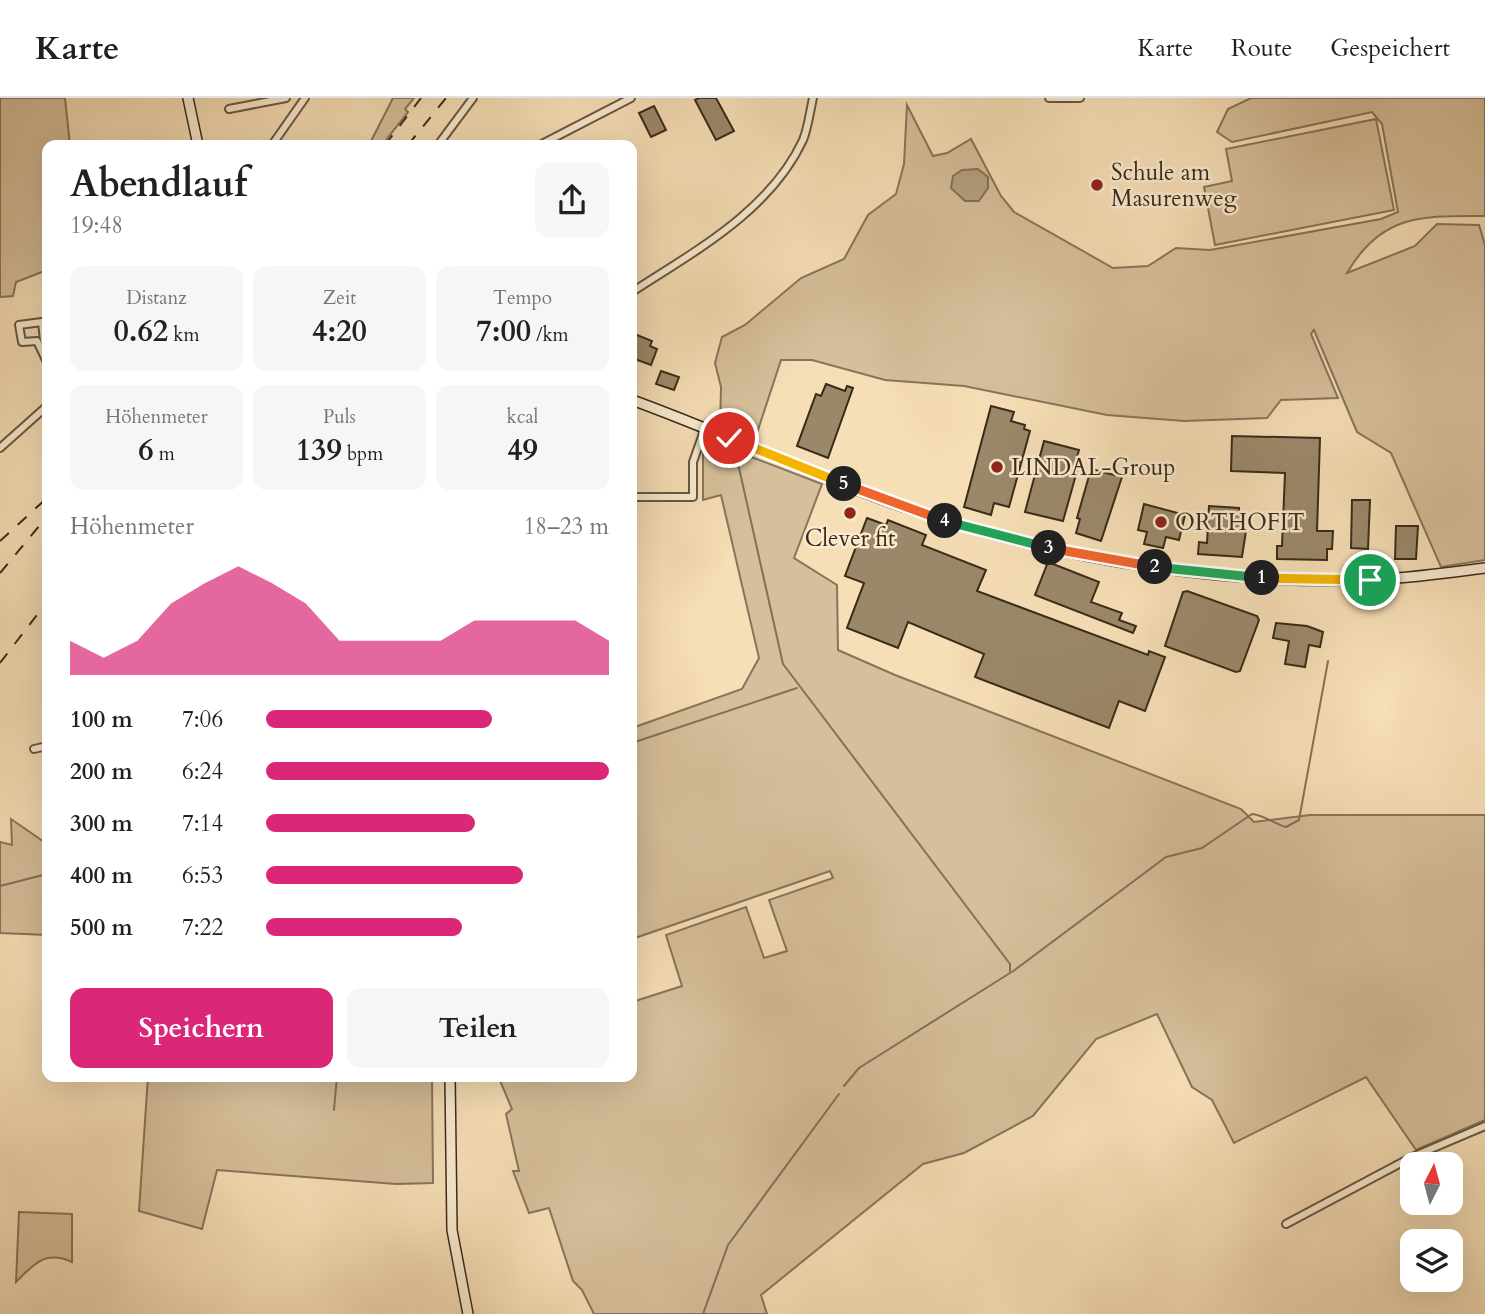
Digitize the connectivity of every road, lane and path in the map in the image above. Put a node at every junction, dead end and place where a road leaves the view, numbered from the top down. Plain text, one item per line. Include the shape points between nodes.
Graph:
1 (188, 98) edge
2 (286, 98) edge
3 (304, 98) edge
4 (473, 98) edge
5 (631, 98) edge
6 (813, 98) edge
7 (1049, 98) edge
8 (1080, 98) edge
9 (259, 101) edge
10 (229, 109) dead end
11 (197, 140) edge
12 (275, 140) edge
13 (442, 140) edge
14 (550, 140) edge
15 (637, 289) edge
16 (637, 402) edge
17 (42, 410) edge
18 (705, 428) junction
19 (0, 448) edge
20 (637, 497) edge
21 (1485, 568) edge
22 (42, 747) edge
23 (34, 749) dead end
24 (450, 1082) edge
25 (1485, 1126) edge
26 (1286, 1224) dead end
27 (468, 1314) edge

1 - 11 main road
2 - 9 street
3 - 12 street
4 - 13 street
5 - 14 street
6 - 15 street via 803,138 779,181 757,206
7 - 8 street
9 - 10 street
16 - 18 main road
17 - 19 street
18 - 20 street via 693,462 692,497
18 - 21 main road via 947,521 1119,561 1289,580 1421,577
22 - 23 street
24 - 27 main road via 452,1230
25 - 26 street via 1412,1157

